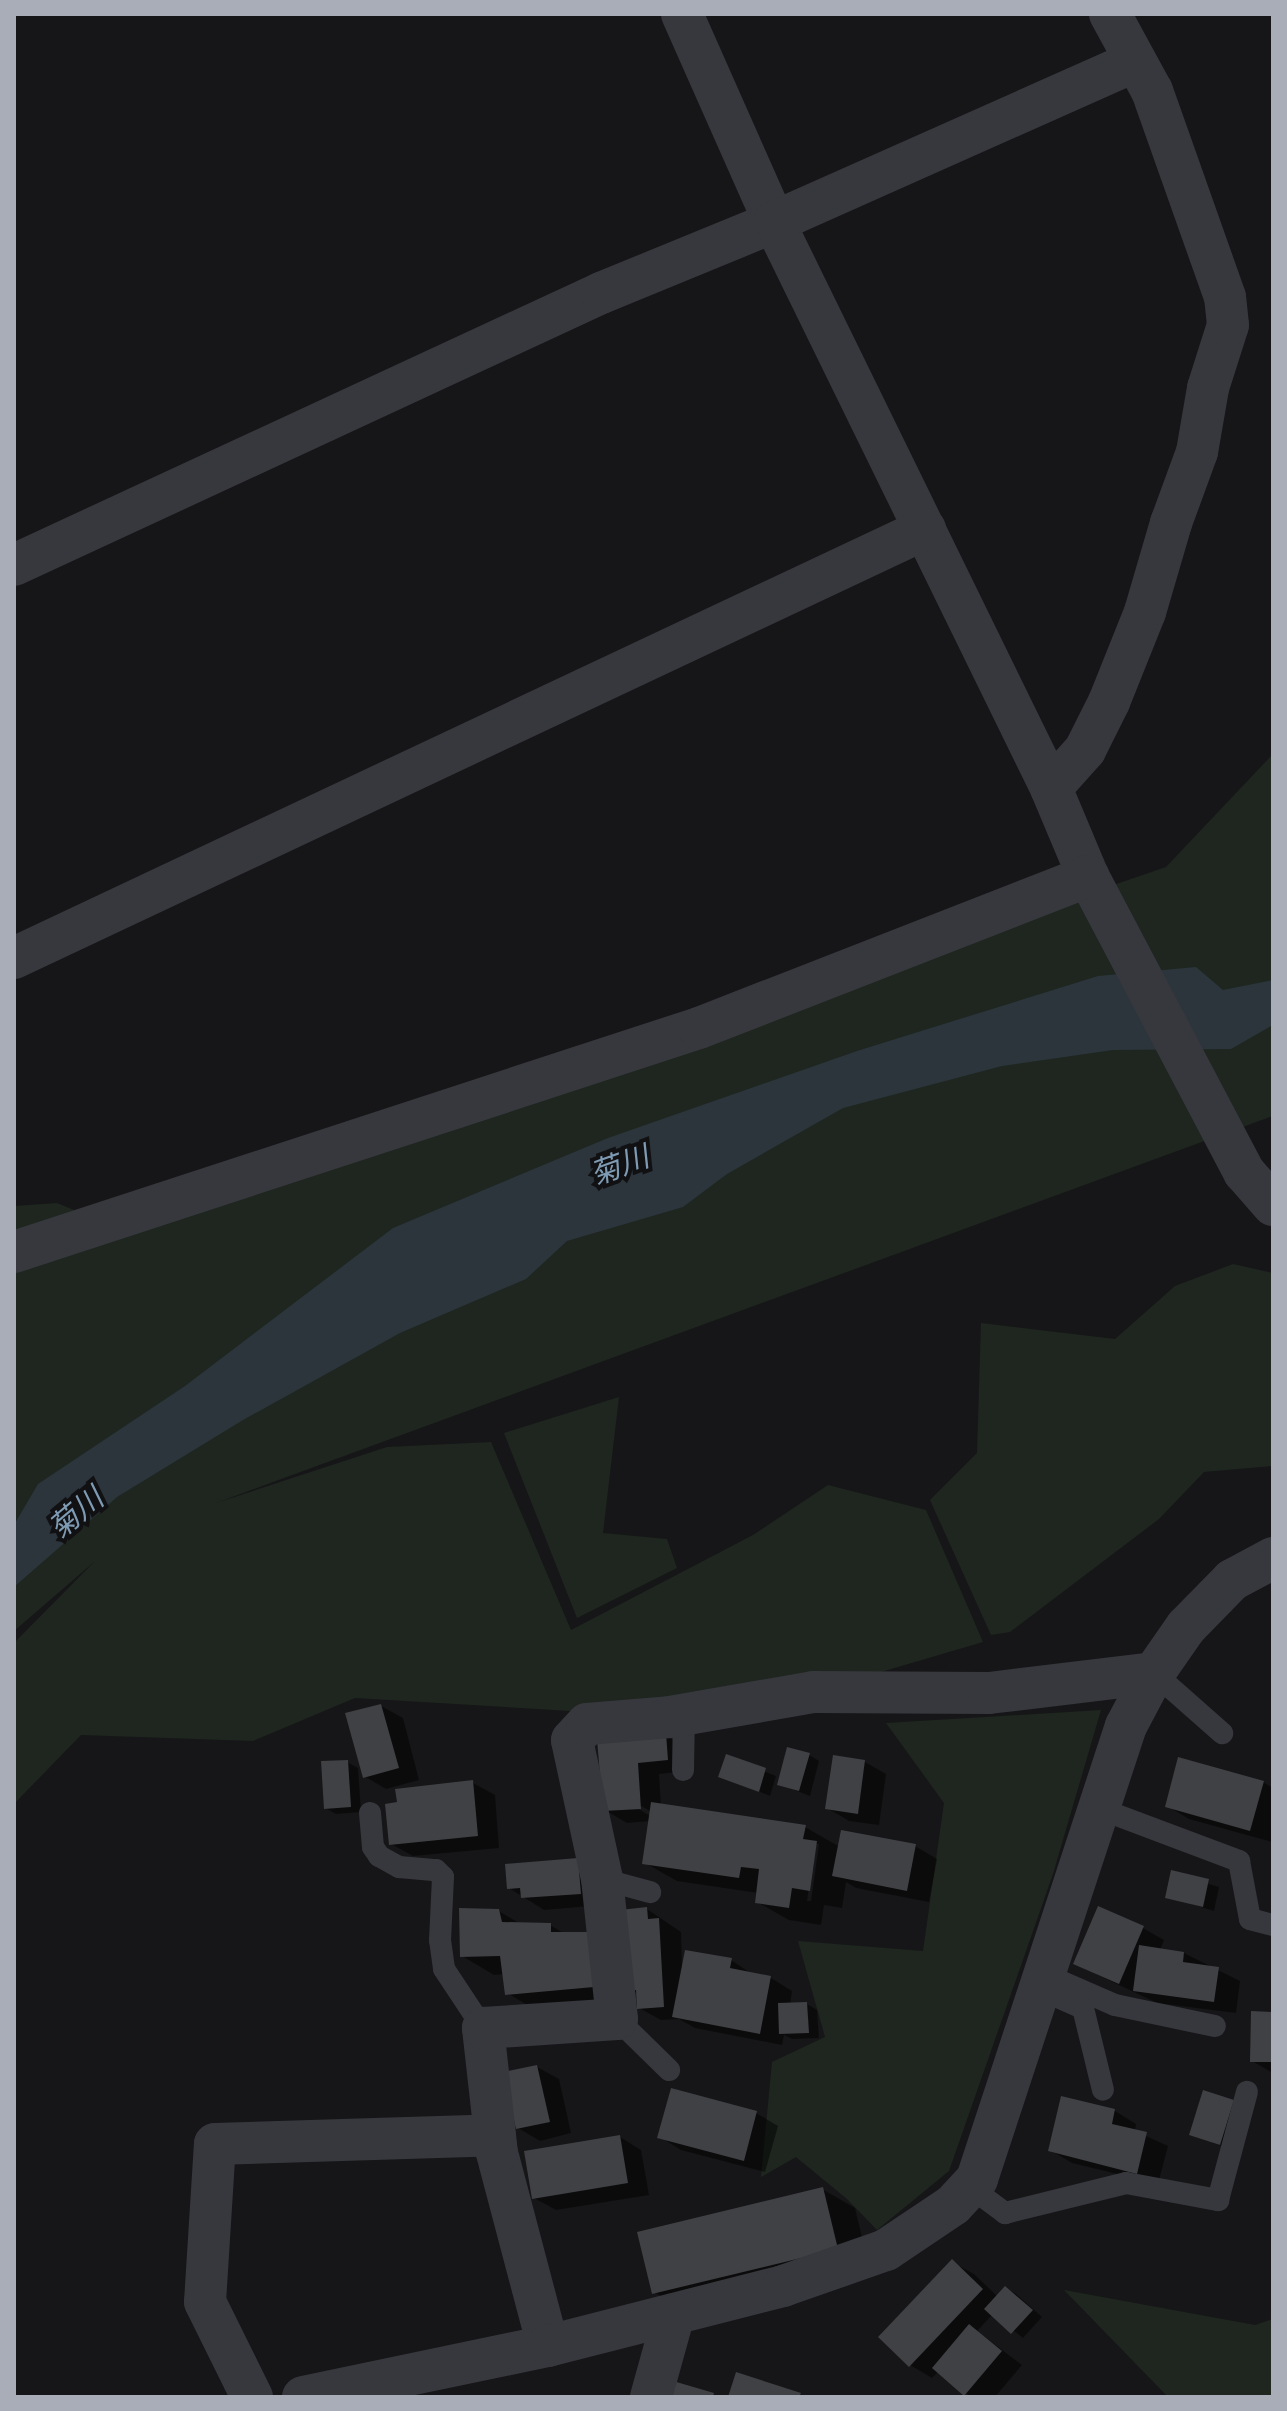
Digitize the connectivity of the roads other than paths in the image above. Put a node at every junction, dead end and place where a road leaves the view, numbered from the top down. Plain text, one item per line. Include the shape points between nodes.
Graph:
1 (682, 14) edge
2 (1110, 14) edge
3 (1135, 61) junction
4 (774, 222) junction
5 (925, 529) junction
6 (14, 565) edge
7 (1051, 788) junction
8 (1093, 885) junction
9 (14, 958) edge
10 (1273, 1205) edge
11 (14, 1252) edge
12 (1273, 1558) edge
13 (1154, 1673) junction
14 (684, 1714) junction
15 (1222, 1733) dead end
16 (683, 1770) dead end
17 (1098, 1808) junction
18 (370, 1813) dead end
19 (602, 1879) junction
20 (650, 1892) dead end
21 (1273, 1925) edge
22 (1042, 1982) junction
23 (617, 2019) junction
24 (1215, 2026) dead end
25 (483, 2028) junction
26 (669, 2070) dead end
27 (1103, 2090) dead end
28 (1247, 2092) dead end
29 (495, 2135) junction
30 (970, 2187) junction
31 (674, 2314) junction
32 (548, 2346) junction
33 (252, 2397) edge
34 (303, 2397) edge
35 (651, 2397) edge

1 - 4 street
2 - 3 street
3 - 4 street
3 - 7 street via 1152,91 1225,297 1228,325 1208,388 1197,452 1145,612 1085,750
4 - 5 street
4 - 6 street via 601,293
5 - 7 street
5 - 9 street
7 - 8 street
8 - 10 street via 1233,1153 1257,1191
8 - 11 street via 699,1028
12 - 13 street via 1232,1580 1186,1627
13 - 14 street via 989,1693 813,1692
13 - 15 lane
13 - 17 street via 1126,1726
14 - 16 lane
14 - 19 street via 587,1724 572,1740
17 - 21 lane via 1239,1861 1250,1919
17 - 22 street
18 - 25 lane via 373,1847 379,1856 399,1867 436,1870 443,1877 444,1969
19 - 20 lane
19 - 23 street
22 - 24 lane via 1115,2005
22 - 27 lane via 1083,2008
22 - 30 street
23 - 25 street
23 - 26 lane
25 - 29 street
28 - 30 lane via 1218,2200 1126,2183 1005,2213
29 - 32 street
29 - 33 street via 215,2144 205,2302
30 - 31 street via 953,2205 886,2250 783,2286
31 - 32 street
31 - 35 street
32 - 34 street

